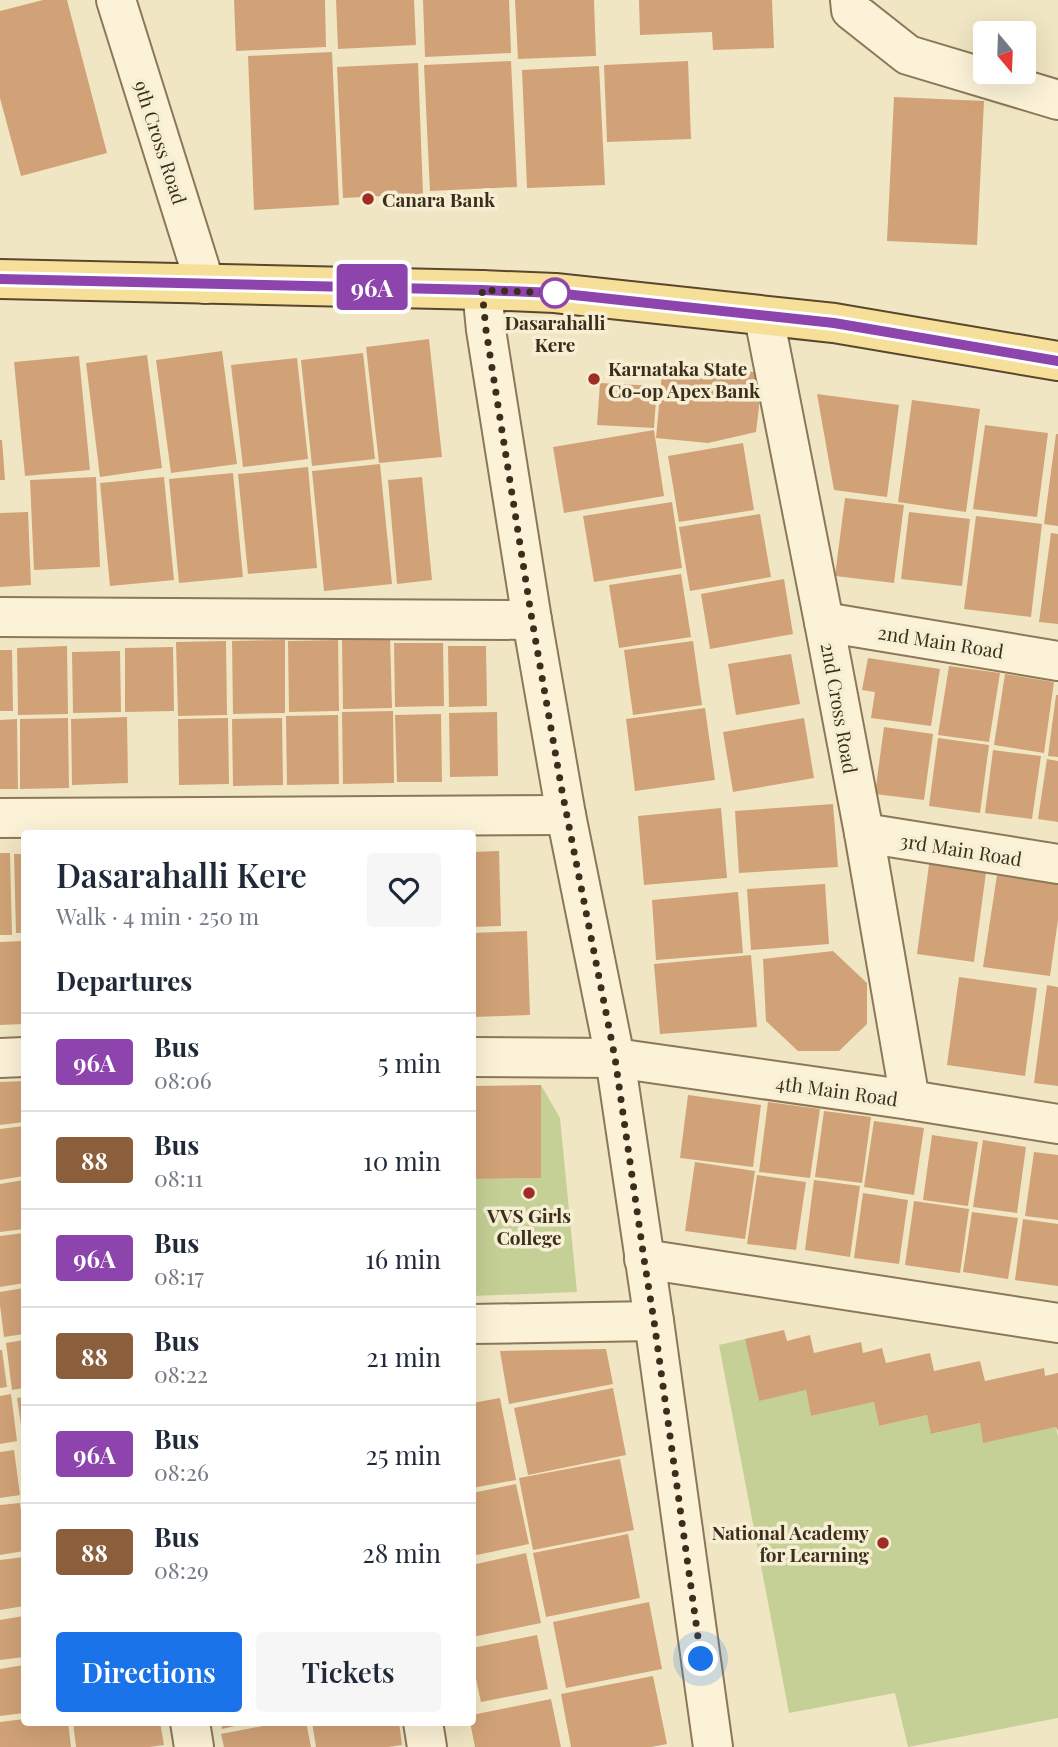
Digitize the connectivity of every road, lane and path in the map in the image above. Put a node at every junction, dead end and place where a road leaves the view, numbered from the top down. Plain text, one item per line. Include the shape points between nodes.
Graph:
1 (116, 0) edge
2 (850, 0) edge
3 (1058, 100) edge
4 (0, 279) edge
5 (205, 284) junction
6 (482, 290) junction
7 (764, 317) junction
8 (1058, 361) edge
9 (0, 617) edge
10 (532, 620) junction
11 (824, 622) junction
12 (1058, 661) edge
13 (566, 815) junction
14 (0, 818) edge
15 (863, 833) junction
16 (1058, 864) edge
17 (21, 1057) edge
18 (0, 1058) edge
19 (476, 1058) edge
20 (615, 1058) junction
21 (910, 1100) junction
22 (1058, 1124) edge
23 (644, 1259) junction
24 (654, 1321) junction
25 (1058, 1323) edge
26 (476, 1324) edge
27 (191, 1726) edge
28 (424, 1726) edge
29 (194, 1747) edge
30 (427, 1747) edge
31 (713, 1747) edge

1 - 5 street, 9th Cross Road
2 - 3 street via 851,10 908,55
4 - 5 main road
5 - 6 main road
6 - 7 main road via 555,293
6 - 10 street
7 - 8 main road via 834,323
7 - 11 street, 2nd Cross Road
9 - 10 street
10 - 13 street
11 - 12 street, 2nd Main Road
11 - 15 street, 2nd Cross Road
13 - 14 street
13 - 20 street
15 - 16 street, 3rd Main Road
15 - 21 street, 2nd Cross Road
17 - 18 street
19 - 20 street, 4th Main Road
20 - 21 street, 4th Main Road
20 - 23 street
21 - 22 street, 4th Main Road
23 - 24 street
23 - 25 street
24 - 26 street
24 - 31 street
27 - 29 street
28 - 30 street

